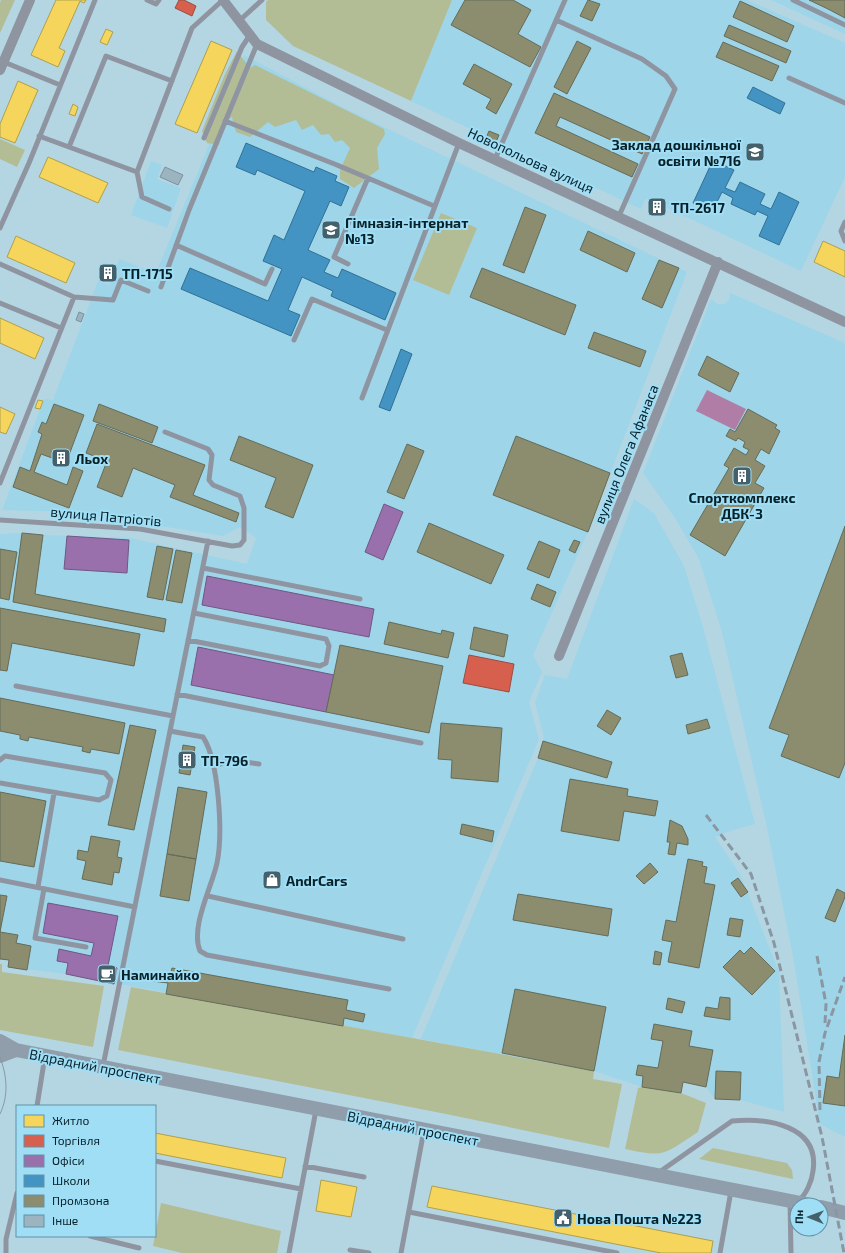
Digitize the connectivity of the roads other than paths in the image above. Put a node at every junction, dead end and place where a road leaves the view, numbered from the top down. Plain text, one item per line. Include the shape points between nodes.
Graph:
1 (30, 0) edge
2 (95, 0) edge
3 (147, 0) edge
4 (159, 0) edge
5 (223, 0) edge
6 (262, 0) edge
7 (565, 0) edge
8 (793, 0) edge
9 (556, 20) junction
10 (239, 21) junction
11 (845, 25) edge
12 (253, 40) junction
13 (1, 64) edge
14 (789, 78) dead end
15 (172, 81) junction
16 (60, 85) junction
17 (845, 103) edge
18 (225, 121) junction
19 (39, 136) junction
20 (204, 138) dead end
21 (460, 143) junction
22 (69, 148) junction
23 (495, 159) junction
24 (137, 172) junction
25 (368, 178) junction
26 (434, 206) junction
27 (169, 209) dead end
28 (619, 216) junction
29 (845, 222) edge
30 (0, 228) edge
31 (845, 242) edge
32 (176, 245) junction
33 (718, 262) junction
34 (0, 264) edge
35 (348, 264) dead end
36 (272, 269) dead end
37 (161, 287) dead end
38 (148, 291) dead end
39 (74, 297) junction
40 (0, 303) edge
41 (845, 322) edge
42 (61, 328) junction
43 (388, 330) junction
44 (294, 340) dead end
45 (362, 398) dead end
46 (165, 432) dead end
47 (2, 472) edge
48 (0, 483) edge
49 (0, 520) edge
50 (208, 541) junction
51 (203, 568) junction
52 (360, 599) dead end
53 (194, 613) junction
54 (188, 640) junction
55 (559, 656) dead end
56 (16, 686) dead end
57 (177, 694) junction
58 (173, 716) junction
59 (170, 731) junction
60 (421, 743) dead end
61 (0, 760) edge
62 (259, 764) dead end
63 (214, 767) junction
64 (0, 783) edge
65 (54, 794) junction
66 (0, 880) edge
67 (38, 887) junction
68 (44, 889) junction
69 (208, 896) junction
70 (135, 907) junction
71 (403, 939) dead end
72 (86, 947) dead end
73 (389, 989) dead end
74 (0, 1041) edge
75 (16, 1050) junction
76 (0, 1056) edge
77 (45, 1056) junction
78 (103, 1067) junction
79 (37, 1105) edge
80 (316, 1110) junction
81 (424, 1130) junction
82 (156, 1161) edge
83 (305, 1166) junction
84 (655, 1175) junction
85 (364, 1178) dead end
86 (301, 1189) junction
87 (731, 1190) junction
88 (802, 1197) edge
89 (16, 1201) edge
90 (789, 1201) edge
91 (829, 1209) edge
92 (409, 1212) junction
93 (845, 1213) edge
94 (14, 1218) edge
95 (94, 1237) edge
96 (794, 1237) edge
97 (139, 1248) dead end
98 (350, 1250) dead end
99 (6, 1253) edge
100 (289, 1253) edge
101 (368, 1253) edge
102 (401, 1253) edge
103 (617, 1253) edge
104 (720, 1253) edge
105 (792, 1253) edge

1 - 13 street
2 - 16 lane
3 - 4 lane via 156,4
5 - 10 street, Новопольова вулиця
5 - 15 lane via 192,28
6 - 10 lane
7 - 9 lane
8 - 11 lane
9 - 23 lane
9 - 28 lane via 642,59 666,76 675,90
10 - 12 street, Новопольова вулиця
12 - 18 lane
12 - 20 lane via 242,47
12 - 21 street, Новопольова вулиця
13 - 16 lane
14 - 17 lane
15 - 22 lane via 106,56
15 - 24 lane
16 - 19 lane
18 - 25 lane
18 - 32 lane
19 - 22 lane
19 - 30 lane
21 - 23 street, Новопольова вулиця
21 - 26 lane
22 - 24 lane
23 - 28 street, Новопольова вулиця
24 - 27 lane via 142,197
25 - 26 lane
25 - 35 lane via 334,257
26 - 43 lane
28 - 33 street, Новопольова вулиця
29 - 31 lane via 841,231
32 - 36 lane via 266,284
32 - 37 lane
33 - 41 street, Новопольова вулиця
33 - 55 street, вулиця Олега Афанаса
34 - 39 lane
38 - 39 lane via 121,280 113,300
39 - 42 lane
40 - 42 lane
42 - 47 lane
43 - 44 lane via 312,299
43 - 45 lane
46 - 50 lane, вулиця Патріотів via 208,449 212,455 209,480 214,485 240,496 244,508 244,540 240,545 232,546
47 - 48 lane
49 - 50 lane, вулиця Патріотів via 140,529
50 - 51 lane
51 - 52 lane
51 - 53 lane
53 - 54 lane
53 - 54 lane via 326,639 329,646 326,663 320,666
54 - 57 lane
56 - 58 lane
57 - 58 lane
57 - 60 lane
58 - 59 lane
59 - 63 lane via 203,737 209,745
59 - 70 lane
61 - 65 lane via 5,756 105,773 111,780 107,796 99,800
62 - 63 lane via 228,760
63 - 69 lane via 221,835
64 - 65 lane
65 - 67 lane
66 - 67 lane
67 - 68 lane
68 - 70 lane
68 - 72 lane via 35,938
69 - 71 lane
69 - 73 lane via 199,924 198,947 207,956
70 - 78 lane
74 - 75 main road, Відрадний проспект
75 - 76 main road, Відрадний проспект
75 - 77 main road, Відрадний проспект
77 - 78 main road, Відрадний проспект
77 - 79 lane
78 - 80 main road, Відрадний проспект
80 - 81 main road, Відрадний проспект
80 - 83 lane
81 - 84 main road, Відрадний проспект
81 - 92 lane
82 - 86 lane
83 - 85 lane
83 - 86 lane
84 - 87 main road, Відрадний проспект
84 - 88 lane via 732,1121 746,1120 780,1125 798,1132 812,1150 815,1160 809,1185
86 - 100 lane
87 - 90 main road, Відрадний проспект
87 - 104 lane
89 - 94 lane
91 - 93 main road
92 - 102 lane
92 - 103 lane
94 - 99 lane via 6,1239
95 - 97 lane
96 - 105 lane
98 - 101 lane

